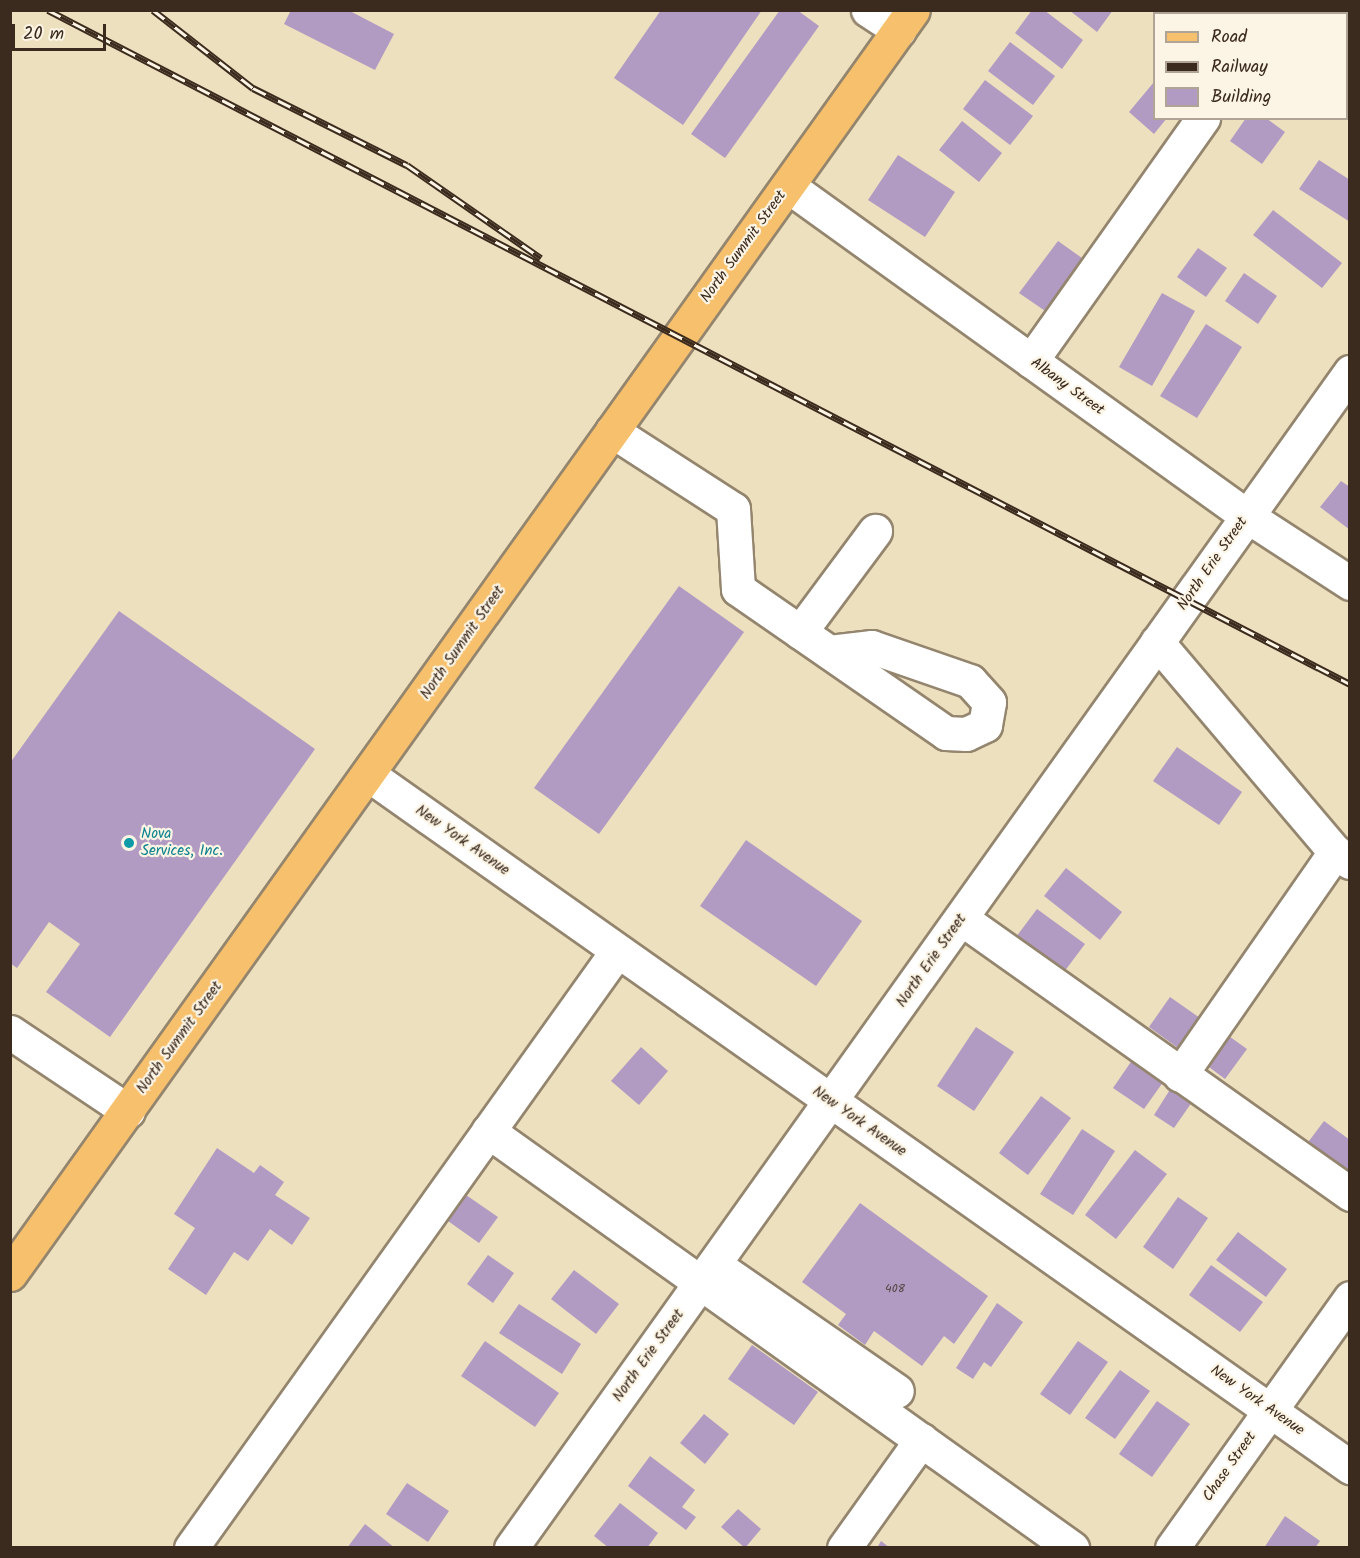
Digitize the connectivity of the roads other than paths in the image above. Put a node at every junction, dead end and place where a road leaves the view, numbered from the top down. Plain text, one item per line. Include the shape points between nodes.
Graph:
1 (868, 10) edge
2 (906, 20) edge
3 (1202, 120) edge
4 (788, 186) junction
5 (1031, 362) junction
6 (1350, 372) edge
7 (612, 431) junction
8 (1247, 516) junction
9 (875, 531) dead end
10 (1350, 583) edge
11 (800, 632) junction
12 (1157, 642) junction
13 (829, 652) dead end
14 (369, 776) junction
15 (1342, 857) edge
16 (962, 919) junction
17 (617, 951) junction
18 (10, 1032) edge
19 (1180, 1075) junction
20 (832, 1102) junction
21 (128, 1111) junction
22 (488, 1131) junction
23 (1350, 1194) edge
24 (10, 1274) edge
25 (708, 1274) junction
26 (1350, 1298) edge
27 (897, 1391) dead end
28 (1270, 1410) junction
29 (921, 1440) junction
30 (1350, 1467) edge
31 (191, 1548) edge
32 (511, 1548) edge
33 (844, 1548) edge
34 (1072, 1548) edge
35 (1172, 1548) edge

1 - 2 street
2 - 4 main road, North Summit Street
3 - 5 street
4 - 5 street, Albany Street
4 - 7 main road, North Summit Street
5 - 8 street, Albany Street
6 - 8 street, North Erie Street
7 - 11 street via 733,508 738,589
7 - 14 main road, North Summit Street
8 - 10 street, Albany Street
8 - 12 street, North Erie Street
9 - 11 street
11 - 13 street
12 - 15 street
12 - 16 street, North Erie Street
14 - 17 street, New York Avenue
14 - 21 main road, North Summit Street
15 - 19 street
16 - 19 street
16 - 20 street, North Erie Street
17 - 20 street, New York Avenue
17 - 22 street
18 - 21 street
19 - 23 street
20 - 25 street, North Erie Street
20 - 28 street, New York Avenue
21 - 24 main road, North Summit Street
22 - 25 street
22 - 31 street
25 - 27 street
25 - 29 street
25 - 32 street, North Erie Street
26 - 28 street, Chase Street
28 - 30 street, New York Avenue
28 - 35 street, Chase Street
29 - 33 street
29 - 34 street

